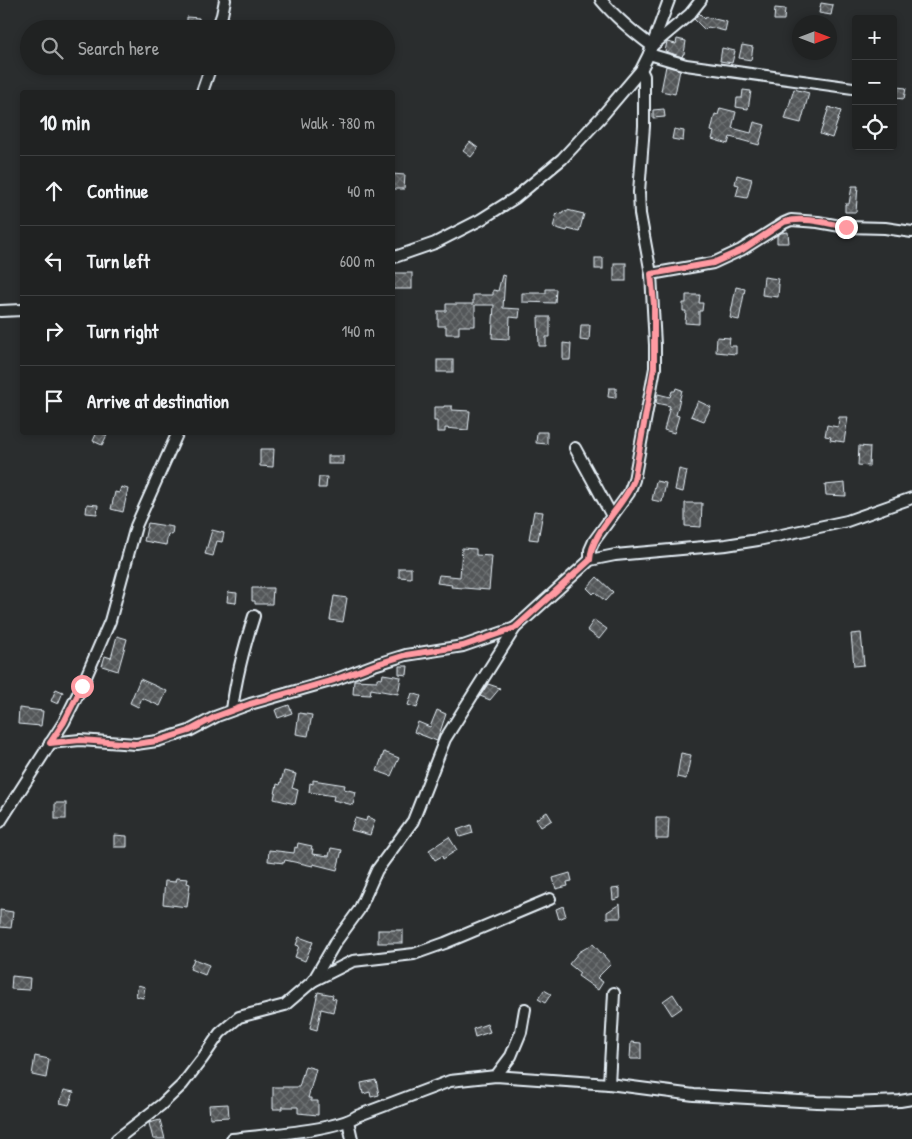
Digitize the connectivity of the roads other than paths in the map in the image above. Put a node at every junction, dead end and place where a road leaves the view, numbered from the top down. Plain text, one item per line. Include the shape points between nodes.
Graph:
1 (224, 0) edge
2 (601, 0) edge
3 (669, 0) edge
4 (701, 0) edge
5 (220, 20) edge
6 (650, 50) junction
7 (641, 70) junction
8 (208, 75) edge
9 (852, 88) edge
10 (203, 90) edge
11 (912, 232) edge
12 (395, 257) edge
13 (651, 274) junction
14 (20, 310) edge
15 (0, 311) edge
16 (177, 435) edge
17 (575, 448) dead end
18 (912, 498) edge
19 (612, 516) junction
20 (590, 560) junction
21 (254, 616) dead end
22 (515, 628) junction
23 (232, 710) junction
24 (50, 743) junction
25 (0, 822) edge
26 (550, 899) dead end
27 (313, 981) junction
28 (614, 994) dead end
29 (525, 1009) dead end
30 (496, 1076) junction
31 (609, 1084) junction
32 (912, 1099) edge
33 (348, 1121) junction
34 (117, 1139) edge
35 (232, 1139) edge
36 (352, 1139) edge

1 - 5 street
2 - 6 street
3 - 6 street
4 - 6 street
6 - 7 street
6 - 9 street via 686,65
7 - 12 street via 562,159 515,198 435,243
7 - 13 street via 644,76 644,126 640,214
8 - 10 street
11 - 13 street via 791,220 742,250 713,263
13 - 19 street via 654,368 634,480 629,493
14 - 15 street
16 - 24 street via 136,526 110,621 82,686
17 - 19 street
18 - 20 street via 847,521 758,540
19 - 20 street via 594,541
20 - 22 street
21 - 23 street via 235,681
22 - 23 street via 463,646 406,655
22 - 27 street via 445,739 413,821 377,870 359,910 334,943
23 - 24 street via 189,731 157,741 136,744 80,740
24 - 25 street
26 - 27 street via 414,954 353,961
27 - 34 street via 285,1005 240,1017 220,1033 182,1085
28 - 31 street
29 - 30 street via 521,1032 511,1056
30 - 31 street
30 - 33 street via 450,1081
31 - 32 street via 694,1095 851,1103
33 - 35 street
33 - 36 street

